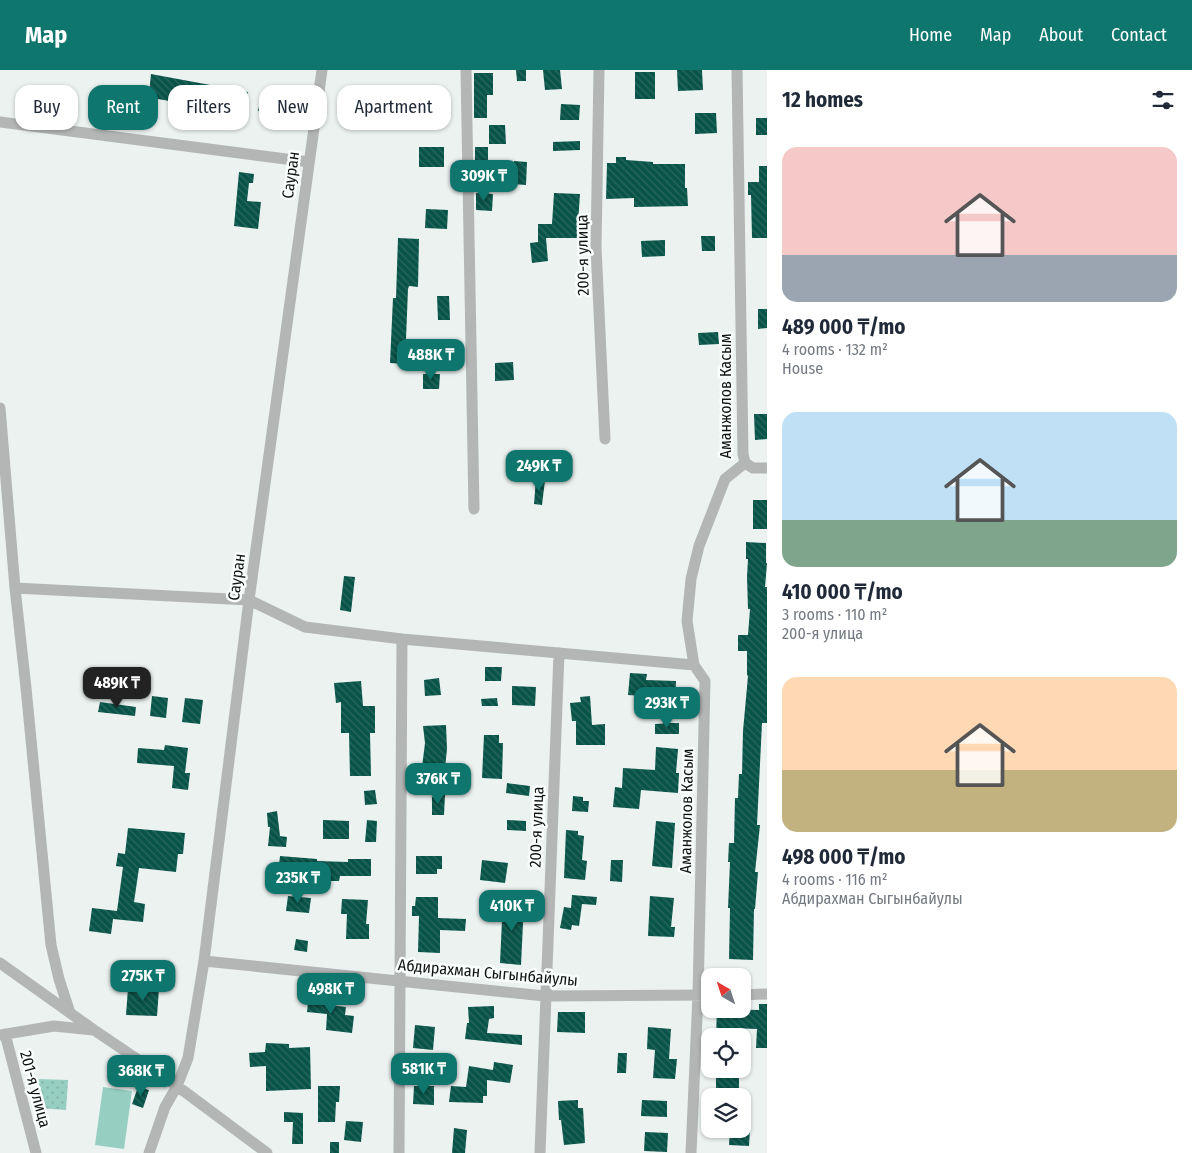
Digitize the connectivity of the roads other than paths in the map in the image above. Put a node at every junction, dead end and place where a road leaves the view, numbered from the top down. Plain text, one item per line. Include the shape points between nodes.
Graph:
1 (322, 70) edge
2 (466, 70) edge
3 (599, 70) edge
4 (736, 70) edge
5 (0, 122) edge
6 (308, 162) junction
7 (0, 408) edge
8 (605, 439) dead end
9 (745, 463) junction
10 (767, 468) edge
11 (474, 509) dead end
12 (15, 588) junction
13 (249, 600) junction
14 (402, 638) junction
15 (559, 653) junction
16 (694, 665) junction
17 (204, 961) junction
18 (0, 963) edge
19 (704, 968) edge
20 (400, 982) junction
21 (767, 994) edge
22 (701, 995) edge
23 (751, 995) edge
24 (545, 996) junction
25 (70, 1013) junction
26 (702, 1018) edge
27 (94, 1030) junction
28 (2, 1035) edge
29 (177, 1086) junction
30 (36, 1153) edge
31 (149, 1153) edge
32 (267, 1153) edge
33 (399, 1153) edge
34 (540, 1153) edge
35 (691, 1153) edge

1 - 6 street, Сауран
2 - 11 street
3 - 8 street, 200-я улица via 596,247
4 - 9 street, Аманжолов Касым
5 - 6 street
6 - 13 street, Сауран
7 - 12 street
9 - 10 street via 753,468
9 - 16 street, Аманжолов Касым via 725,479 690,579 687,621
12 - 13 street
12 - 25 street via 51,945
13 - 14 street via 305,627
13 - 17 street, Сауран
14 - 15 street
14 - 20 street
15 - 16 street
15 - 24 street, 200-я улица
16 - 19 street, Аманжолов Касым via 705,682
17 - 20 street, Абдирахман Сыгынбайулы
17 - 29 street, Сауран via 188,1058
18 - 25 street
20 - 24 street, Абдирахман Сыгынбайулы
20 - 33 street
21 - 23 street
22 - 24 street, Абдирахман Сыгынбайулы
24 - 34 street, 200-я улица
25 - 27 street
26 - 35 street, Аманжолов Касым
27 - 28 street via 54,1026
27 - 29 street
28 - 30 street, 201-я улица
29 - 31 street, Сауран via 165,1106
29 - 32 street

